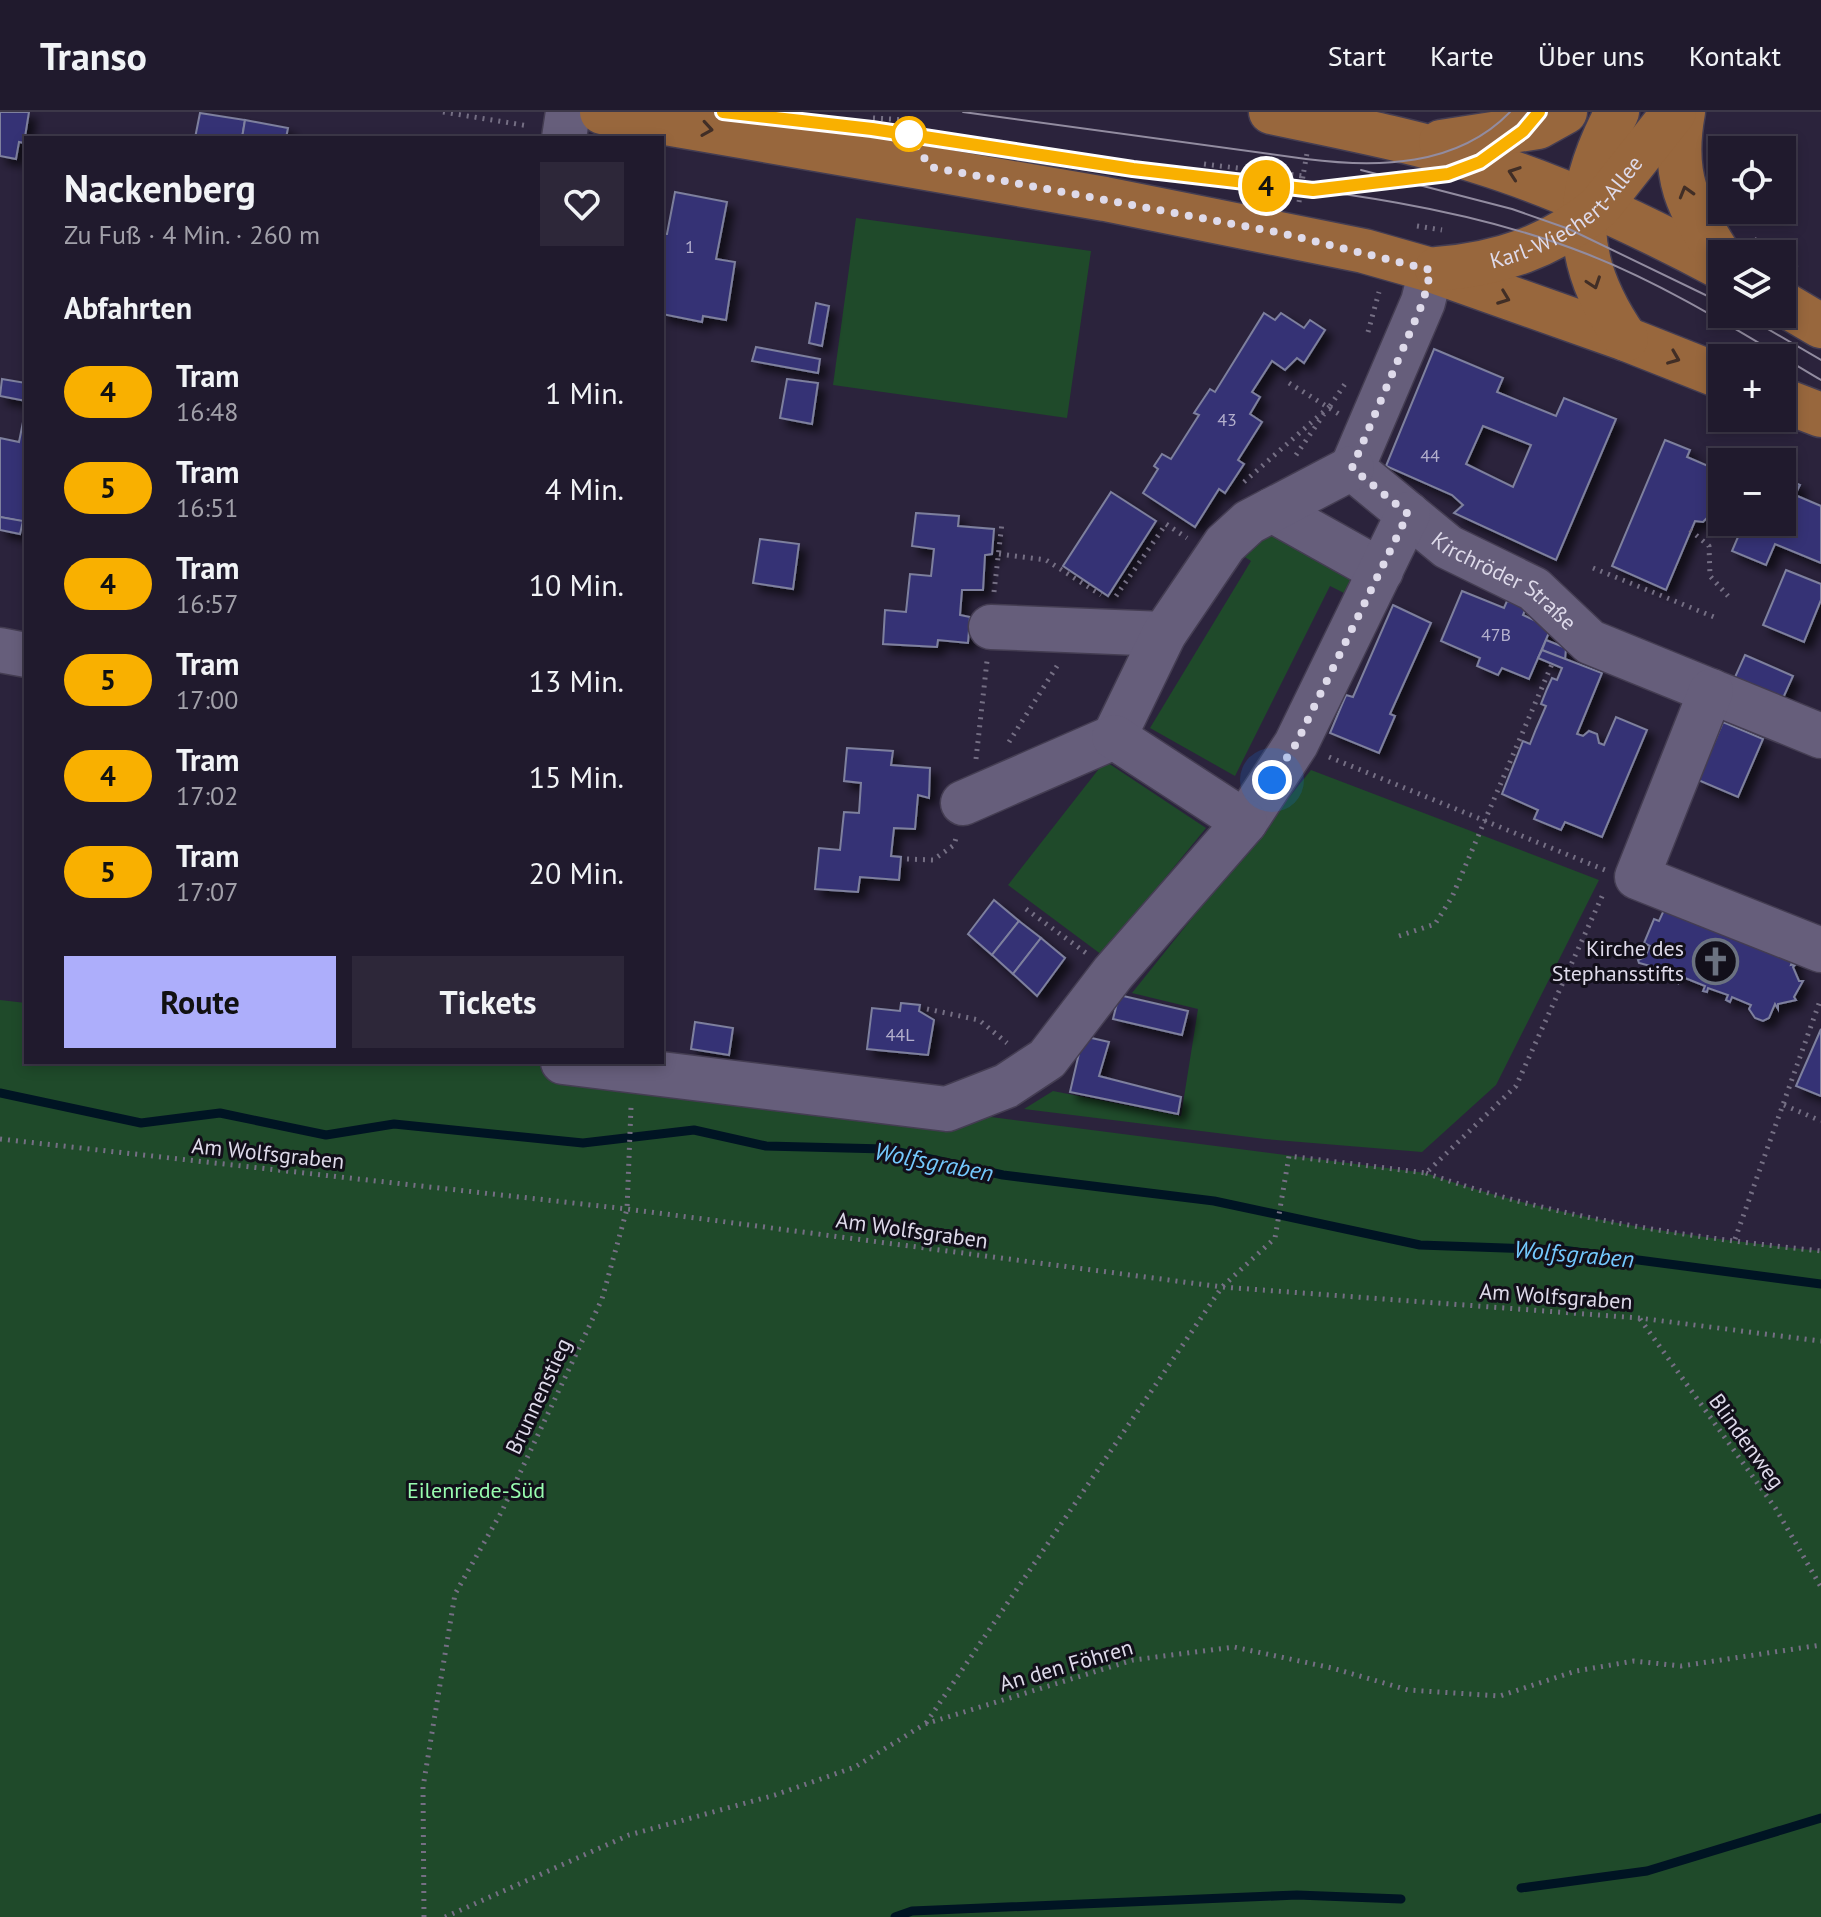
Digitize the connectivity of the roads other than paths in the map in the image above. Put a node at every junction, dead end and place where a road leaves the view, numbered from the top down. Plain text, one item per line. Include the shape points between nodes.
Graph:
1 (1565, 112) edge
2 (1617, 112) edge
3 (1674, 112) edge
4 (1683, 112) edge
5 (1292, 116) edge
6 (574, 124) edge
7 (767, 126) edge
8 (1418, 144) junction
9 (1589, 210) junction
10 (1710, 240) edge
11 (1708, 262) edge
12 (1431, 270) junction
13 (1796, 311) edge
14 (1821, 326) edge
15 (1626, 339) junction
16 (1708, 371) edge
17 (1796, 405) edge
18 (1821, 415) edge
19 (1352, 468) junction
20 (1272, 510) junction
21 (1408, 514) junction
22 (1381, 571) junction
23 (991, 627) dead end
24 (1164, 634) junction
25 (0, 650) edge
26 (24, 655) edge
27 (1711, 691) junction
28 (1817, 723) edge
29 (1114, 737) junction
30 (967, 801) road end
31 (1245, 822) junction
32 (1821, 950) edge
33 (581, 1064) edge

1 - 8 main road via 1523,131
2 - 9 main road via 1597,155
3 - 9 main road, Karl-Wiechert-Allee
10 -> 4 main road via 1684,194 1679,136
5 - 8 main road
6 -> 7 main road
7 - 12 main road via 1281,233
9 -> 8 main road via 1523,176
9 - 11 main road
9 - 12 main road, Karl-Wiechert-Allee via 1515,257
9 -> 15 main road via 1590,277
12 -> 15 main road
12 - 19 street via 1423,302
13 - 14 main road
15 -> 16 main road
17 - 18 main road
19 - 20 street
19 - 21 street, Kirchröder Straße
20 - 22 street
20 - 24 street via 1225,544
21 - 22 street
21 - 27 street, Kirchröder Straße via 1448,547 1534,589 1590,642
22 - 31 street via 1296,744
23 - 24 street via 1096,616
24 - 29 street
25 - 26 street
27 - 28 street, Kirchröder Straße
27 - 32 street via 1625,875
29 - 30 street
29 - 31 street
31 - 33 street via 1113,973 1047,1059 1006,1086 947,1109

